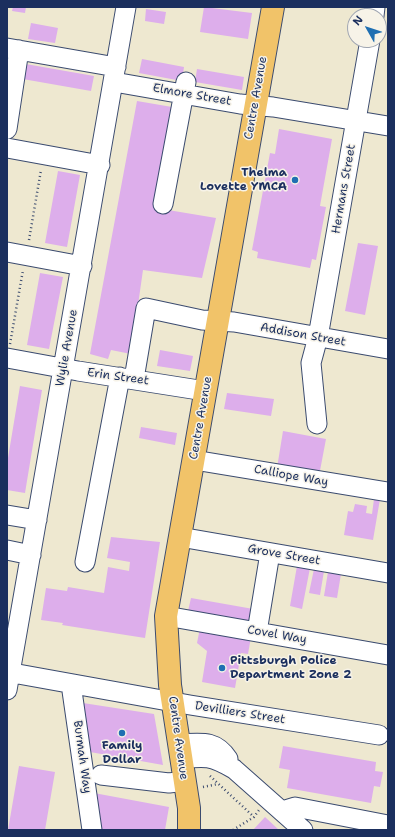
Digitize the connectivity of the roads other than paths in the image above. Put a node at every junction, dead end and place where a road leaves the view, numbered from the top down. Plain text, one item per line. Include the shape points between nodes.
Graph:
1 (126, 7) edge
2 (273, 7) edge
3 (369, 48) edge
4 (13, 49) edge
5 (115, 74) junction
6 (185, 88) junction
7 (255, 105) junction
8 (356, 121) junction
9 (388, 126) edge
10 (7, 129) edge
11 (7, 148) edge
12 (100, 165) junction
13 (163, 204) dead end
14 (7, 252) edge
15 (82, 266) junction
16 (218, 321) junction
17 (318, 337) junction
18 (388, 349) edge
19 (8, 352) edge
20 (64, 368) junction
21 (127, 378) junction
22 (205, 391) junction
23 (317, 424) dead end
24 (194, 460) junction
25 (388, 492) edge
26 (7, 515) edge
27 (37, 520) junction
28 (180, 537) junction
29 (7, 550) edge
30 (270, 553) junction
31 (31, 555) junction
32 (85, 562) dead end
33 (388, 573) edge
34 (166, 616) junction
35 (257, 632) junction
36 (388, 655) edge
37 (8, 678) edge
38 (71, 684) junction
39 (173, 702) junction
40 (379, 735) dead end
41 (180, 751) junction
42 (101, 775) dead end
43 (193, 784) junction
44 (282, 811) junction
45 (327, 813) junction
46 (388, 824) edge
47 (92, 830) edge
48 (190, 830) edge
49 (303, 830) edge
50 (313, 830) edge

1 - 5 street, Wylie Avenue
2 - 7 main road, Centre Avenue
3 - 8 street, Hermans Street
4 - 5 street, Elmore Street
4 - 10 street
5 - 6 street, Elmore Street
5 - 12 street, Wylie Avenue
6 - 7 street, Elmore Street
6 - 13 street
7 - 8 street, Elmore Street
7 - 16 main road, Centre Avenue
8 - 9 street, Elmore Street
8 - 17 street, Hermans Street
11 - 12 street
12 - 15 street, Wylie Avenue
14 - 15 street
15 - 20 street, Wylie Avenue
16 - 17 street, Addison Street
16 - 21 street, Addison Street via 146,308
16 - 22 main road, Centre Avenue
17 - 18 street, Addison Street
17 - 23 street, Hermans Street via 311,363
19 - 20 street, Erin Street
20 - 21 street, Erin Street
20 - 27 street, Wylie Avenue
21 - 22 street, Erin Street
21 - 32 street
22 - 24 main road, Centre Avenue
24 - 25 street, Calliope Way
24 - 28 main road, Centre Avenue
26 - 27 street
27 - 31 street, Wylie Avenue
28 - 30 street, Grove Street
28 - 34 main road, Centre Avenue
29 - 31 street
30 - 33 street, Grove Street
30 - 35 street
31 - 37 street, Wylie Avenue
34 - 35 street, Covel Way
34 - 39 main road, Centre Avenue
35 - 36 street, Covel Way
37 - 38 street, Devilliers Street
38 - 39 street, Devilliers Street
38 - 47 street, Burmah Way
39 - 40 street, Devilliers Street
39 - 41 main road, Centre Avenue
41 - 43 main road, Centre Avenue
41 - 44 street via 204,756 234,769
42 - 43 street
43 - 48 main road, Centre Avenue via 189,808
44 - 45 street via 295,807
44 - 49 street
45 - 46 street
45 - 50 street

